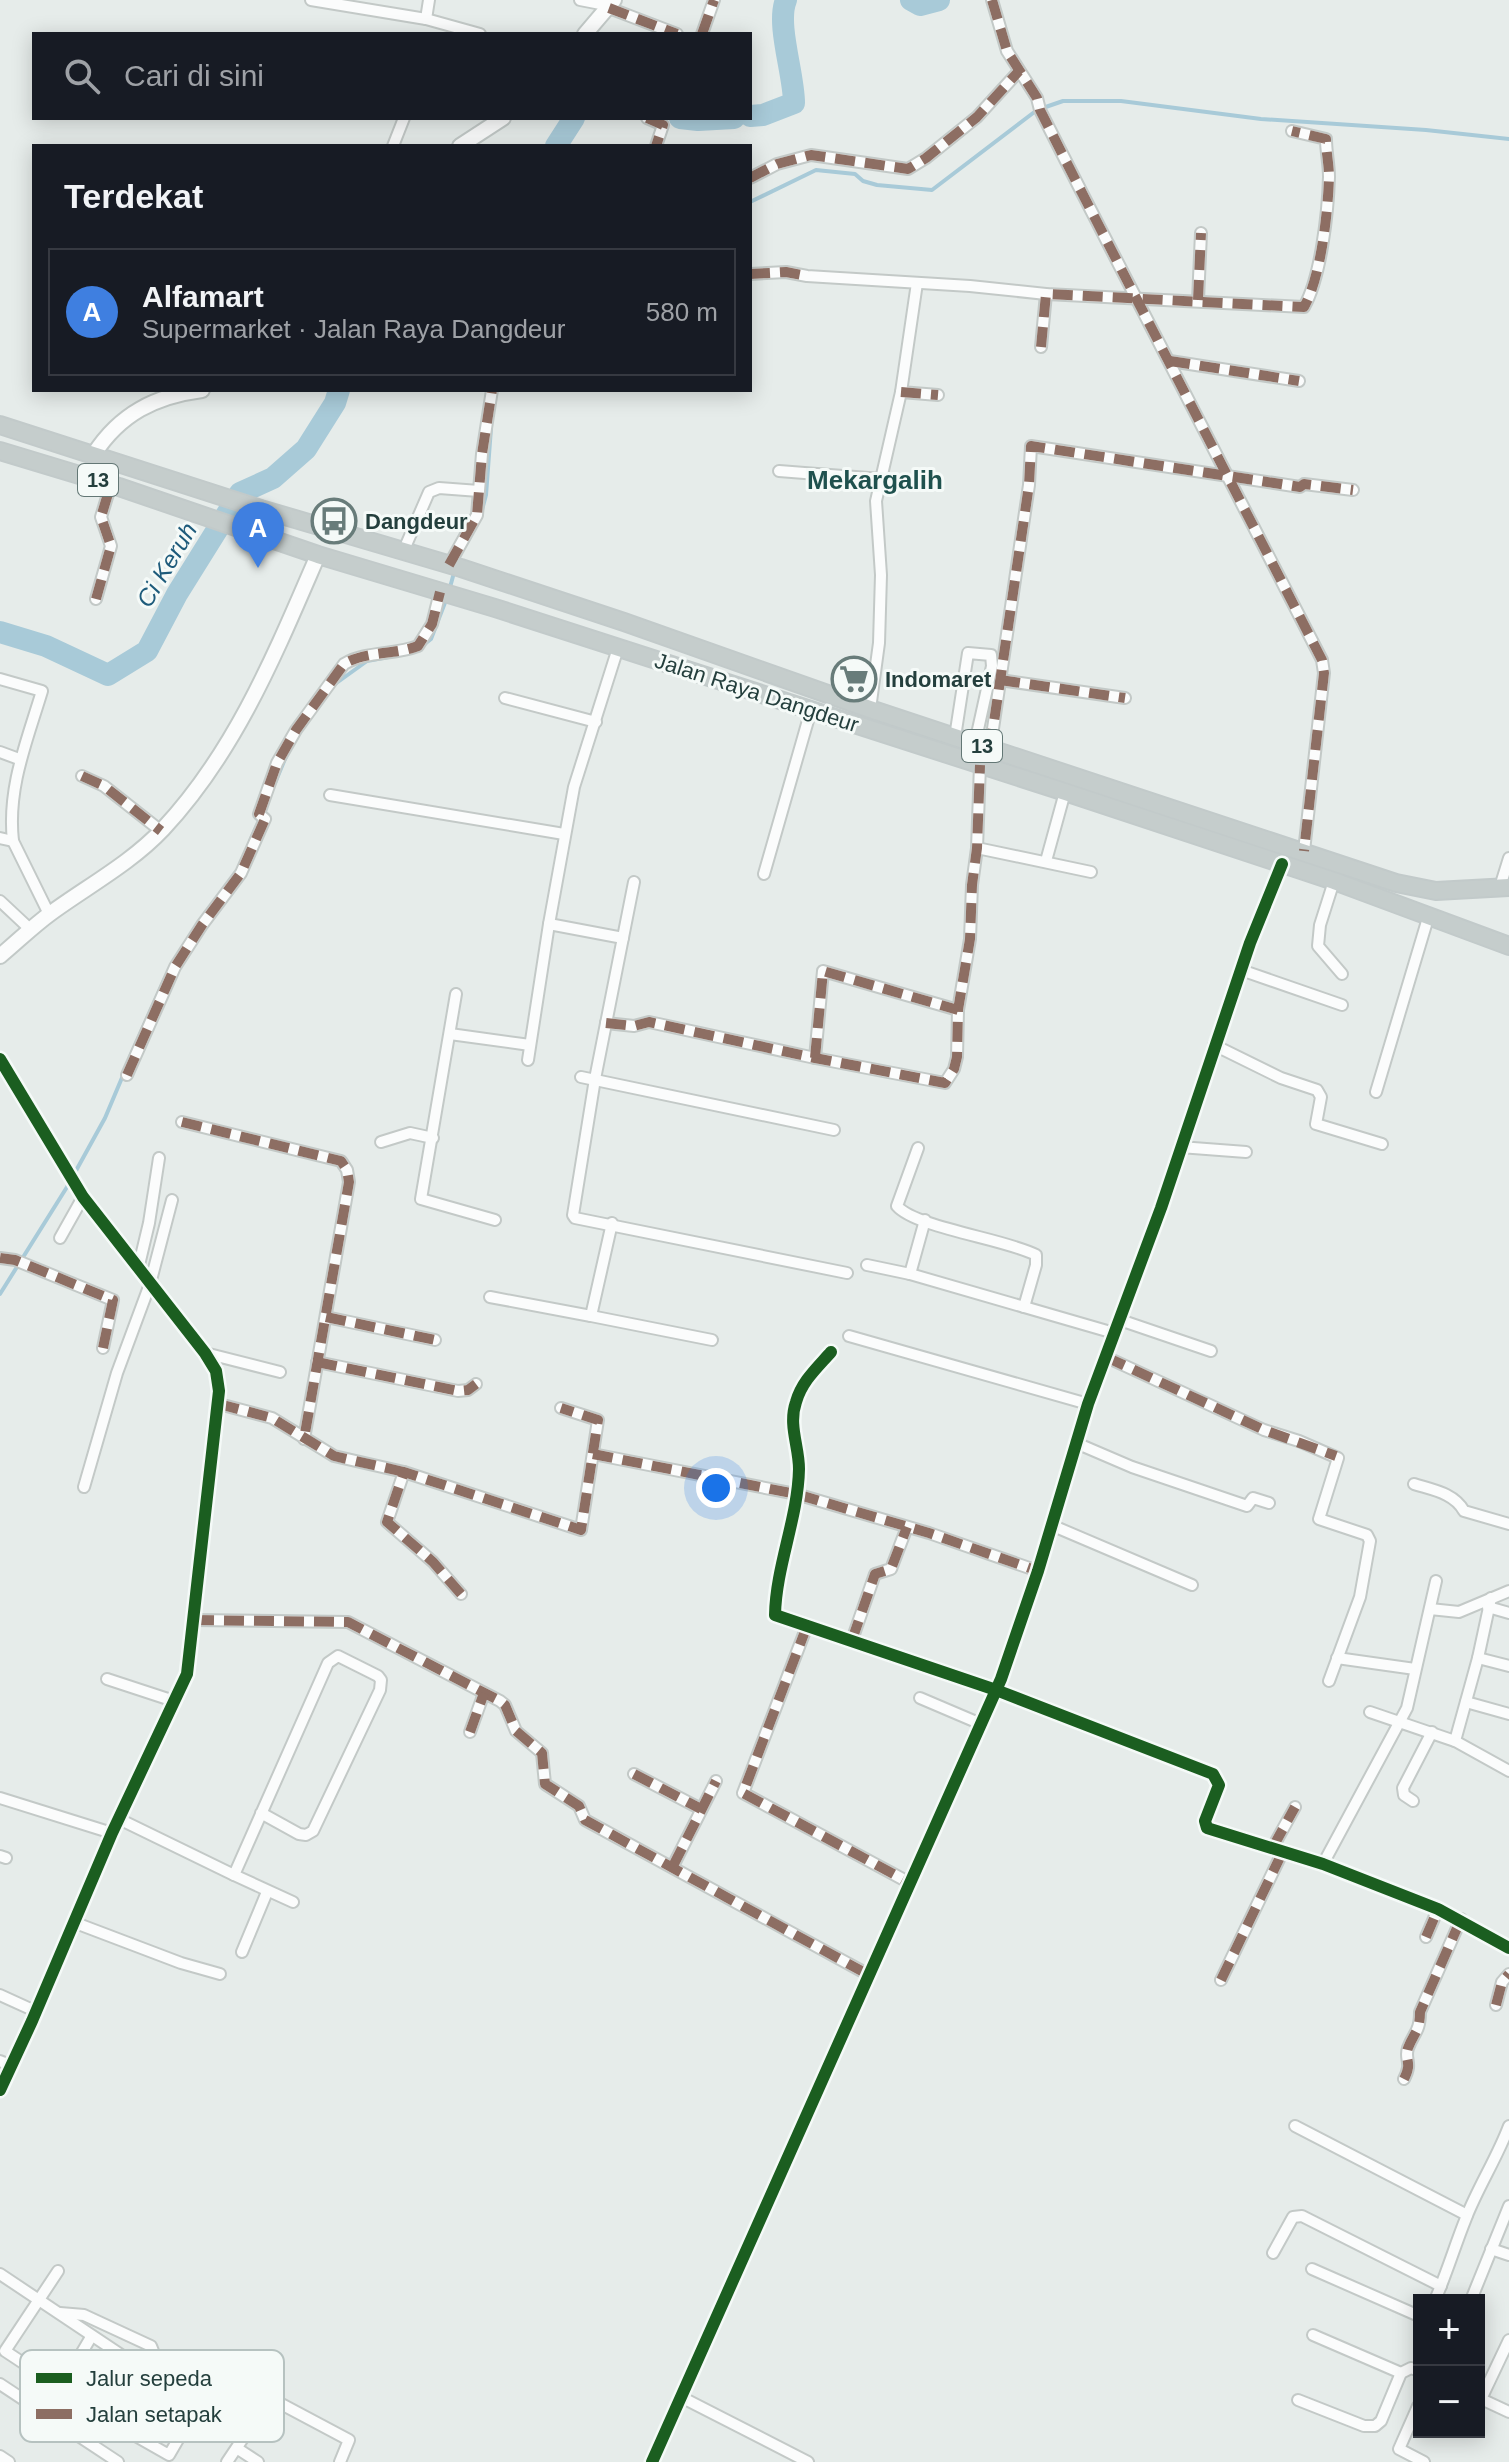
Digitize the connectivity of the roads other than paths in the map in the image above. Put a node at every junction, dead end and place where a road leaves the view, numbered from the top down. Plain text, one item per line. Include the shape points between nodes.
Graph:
1 (311, 0) edge
2 (429, 0) edge
3 (580, 0) edge
4 (714, 0) edge
5 (992, 0) edge
6 (367, 5) edge
7 (611, 5) edge
8 (426, 19) junction
9 (473, 32) edge
10 (587, 32) edge
11 (672, 32) edge
12 (703, 32) edge
13 (1019, 71) junction
14 (403, 120) edge
15 (501, 120) edge
16 (652, 120) edge
17 (1292, 131) dead end
18 (394, 144) edge
19 (464, 144) edge
20 (657, 144) edge
21 (752, 177) edge
22 (1201, 233) dead end
23 (752, 274) edge
24 (917, 283) junction
25 (1046, 294) junction
26 (1135, 297) junction
27 (1198, 300) junction
28 (1041, 347) dead end
29 (1170, 361) junction
30 (1299, 381) dead end
31 (183, 392) edge
32 (492, 392) edge
33 (901, 392) junction
34 (938, 395) dead end
35 (0, 425) edge
36 (0, 451) edge
37 (94, 454) junction
38 (779, 471) dead end
39 (1228, 476) junction
40 (881, 479) junction
41 (111, 484) junction
42 (1353, 490) dead end
43 (479, 491) junction
44 (403, 552) junction
45 (318, 555) junction
46 (454, 566) junction
47 (446, 594) junction
48 (96, 599) dead end
49 (618, 648) junction
50 (0, 679) edge
51 (1000, 680) junction
52 (505, 698) dead end
53 (1125, 698) dead end
54 (870, 709) junction
55 (811, 710) junction
56 (596, 722) junction
57 (955, 737) junction
58 (983, 746) junction
59 (0, 752) edge
60 (19, 759) junction
61 (980, 765) junction
62 (82, 776) dead end
63 (1065, 792) junction
64 (330, 795) dead end
65 (161, 831) junction
66 (564, 834) junction
67 (0, 838) edge
68 (13, 841) junction
69 (977, 848) junction
70 (1304, 851) junction
71 (1509, 858) edge
72 (1046, 861) junction
73 (1282, 864) junction
74 (1091, 872) dead end
75 (764, 874) dead end
76 (1334, 881) junction
77 (634, 882) dead end
78 (1504, 887) edge
79 (0, 901) edge
80 (49, 914) junction
81 (1428, 918) junction
82 (549, 924) junction
83 (31, 930) junction
84 (623, 938) junction
85 (1509, 946) edge
86 (0, 956) edge
87 (1241, 970) junction
88 (1342, 974) dead end
89 (456, 994) dead end
90 (1342, 1005) dead end
91 (958, 1010) junction
92 (606, 1023) junction
93 (450, 1034) junction
94 (530, 1045) junction
95 (1214, 1045) junction
96 (815, 1058) junction
97 (0, 1059) edge
98 (528, 1060) dead end
99 (127, 1075) dead end
100 (581, 1077) dead end
101 (595, 1079) junction
102 (1376, 1092) dead end
103 (182, 1122) dead end
104 (834, 1130) dead end
105 (433, 1138) junction
106 (381, 1142) dead end
107 (1382, 1144) dead end
108 (1180, 1147) junction
109 (918, 1148) dead end
110 (1246, 1152) dead end
111 (159, 1158) dead end
112 (83, 1197) junction
113 (172, 1200) dead end
114 (495, 1220) dead end
115 (925, 1220) junction
116 (612, 1223) junction
117 (60, 1238) dead end
118 (0, 1258) edge
119 (867, 1265) dead end
120 (138, 1269) junction
121 (847, 1273) dead end
122 (910, 1274) junction
123 (150, 1284) junction
124 (490, 1297) dead end
125 (1024, 1307) junction
126 (591, 1316) junction
127 (326, 1317) junction
128 (1120, 1320) junction
129 (1114, 1333) junction
130 (849, 1336) dead end
131 (435, 1340) dead end
132 (712, 1340) dead end
133 (103, 1348) dead end
134 (1211, 1351) dead end
135 (831, 1352) dead end
136 (205, 1353) junction
137 (1106, 1357) junction
138 (317, 1362) junction
139 (280, 1372) dead end
140 (476, 1384) dead end
141 (219, 1404) junction
142 (1088, 1404) junction
143 (561, 1408) dead end
144 (304, 1439) junction
145 (1076, 1443) junction
146 (593, 1454) junction
147 (404, 1472) junction
148 (1414, 1484) dead end
149 (84, 1487) dead end
150 (796, 1494) junction
151 (1269, 1503) dead end
152 (1509, 1524) edge
153 (1051, 1525) junction
154 (907, 1527) junction
155 (1038, 1571) junction
156 (1436, 1581) dead end
157 (1192, 1585) dead end
158 (1509, 1591) edge
159 (461, 1594) dead end
160 (1489, 1603) junction
161 (1430, 1609) junction
162 (1509, 1613) edge
163 (194, 1620) junction
164 (807, 1626) junction
165 (852, 1640) junction
166 (1337, 1658) junction
167 (1478, 1658) junction
168 (1509, 1666) edge
169 (1415, 1669) junction
170 (107, 1679) dead end
171 (1329, 1681) dead end
172 (996, 1690) junction
173 (484, 1693) junction
174 (920, 1698) dead end
175 (174, 1701) junction
176 (1466, 1702) junction
177 (1370, 1712) dead end
178 (1509, 1714) edge
179 (1399, 1721) junction
180 (981, 1724) junction
181 (470, 1732) dead end
182 (1432, 1732) junction
183 (1455, 1741) junction
184 (1509, 1771) edge
185 (634, 1774) dead end
186 (716, 1781) dead end
187 (0, 1798) edge
188 (1413, 1801) dead end
189 (1295, 1807) dead end
190 (701, 1809) junction
191 (261, 1813) junction
192 (119, 1819) junction
193 (112, 1833) junction
194 (1278, 1849) junction
195 (1323, 1864) junction
196 (673, 1866) junction
197 (234, 1875) junction
198 (910, 1883) junction
199 (267, 1892) junction
200 (293, 1902) dead end
201 (1438, 1909) junction
202 (1461, 1919) junction
203 (73, 1922) junction
204 (1426, 1937) dead end
205 (1509, 1948) edge
206 (242, 1952) dead end
207 (220, 1974) dead end
208 (1509, 1974) edge
209 (869, 1975) junction
210 (1221, 1980) dead end
211 (0, 1995) edge
212 (1496, 2005) dead end
213 (35, 2011) junction
214 (0, 2061) edge
215 (12, 2066) junction
216 (1404, 2079) dead end
217 (0, 2090) edge
218 (1295, 2126) dead end
219 (1509, 2126) edge
220 (1506, 2145) edge
221 (1509, 2206) edge
222 (1467, 2215) junction
223 (1491, 2249) junction
224 (1273, 2253) dead end
225 (1509, 2255) edge
226 (1312, 2269) dead end
227 (58, 2271) dead end
228 (0, 2274) edge
229 (1441, 2286) junction
230 (1438, 2294) edge
231 (1473, 2294) edge
232 (40, 2299) junction
233 (60, 2313) junction
234 (1413, 2313) edge
235 (1313, 2335) dead end
236 (91, 2337) junction
237 (1509, 2340) edge
238 (83, 2350) edge
239 (112, 2350) edge
240 (151, 2350) edge
241 (20, 2362) edge
242 (1413, 2369) edge
243 (1401, 2373) junction
244 (0, 2384) edge
245 (1485, 2389) edge
246 (20, 2397) edge
247 (681, 2397) junction
248 (1298, 2400) dead end
249 (1485, 2401) edge
250 (284, 2405) edge
251 (1509, 2412) edge
252 (1413, 2417) edge
253 (88, 2442) edge
254 (145, 2442) edge
255 (175, 2442) edge
256 (242, 2442) edge
257 (238, 2449) junction
258 (0, 2456) edge
259 (9, 2462) edge
260 (118, 2462) edge
261 (227, 2462) edge
262 (258, 2462) edge
263 (340, 2462) edge
264 (652, 2462) edge
265 (808, 2462) edge
266 (1424, 2462) edge

1 - 6 street
2 - 8 street
3 - 7 street
4 - 12 street
5 - 13 street via 1002,38
6 - 8 street
7 - 10 main road
7 - 11 street
8 - 9 street
13 - 21 street via 977,117 908,169 811,155
13 - 26 street
14 - 18 street
15 - 19 main road
16 - 20 street via 663,125
17 - 27 street via 1326,139 1329,173 1323,240 1306,306
22 - 27 street
23 - 24 street
24 - 25 street
24 - 33 street
25 - 26 street
25 - 28 street
26 - 27 street
26 - 29 street
29 - 30 street
29 - 39 street
31 - 37 main road via 124,418
32 - 43 street
33 - 34 street
33 - 40 street
35 - 37 highway, Jalan Raya Dangdeur / 13
36 - 41 highway, Jalan Raya Dangdeur / 13
37 - 44 highway, Jalan Raya Dangdeur / 13
38 - 40 street
39 - 42 street
39 - 51 street via 1031,446
39 - 70 street via 1324,664
40 - 54 street via 876,517 881,544 879,643
41 - 45 highway, Jalan Raya Dangdeur / 13
41 - 48 street via 101,517 111,546
43 - 44 street via 429,492
43 - 46 street via 477,515
44 - 46 highway, Jalan Raya Dangdeur / 13
45 - 47 highway, Jalan Raya Dangdeur / 13
45 - 65 main road via 243,719 205,780
46 - 54 highway, Jalan Raya Dangdeur / 13
47 - 49 highway, Jalan Raya Dangdeur / 13
47 - 99 street via 418,646 344,664 296,730 277,763 241,873 175,967
49 - 55 highway, Jalan Raya Dangdeur / 13
49 - 56 street
50 - 60 street via 42,691
51 - 53 street
51 - 58 street
52 - 56 street
54 - 57 highway, Jalan Raya Dangdeur / 13
55 - 61 highway, Jalan Raya Dangdeur / 13
55 - 75 street
56 - 66 street
57 - 58 highway, Jalan Raya Dangdeur / 13
57 - 58 street via 968,653 991,655
58 - 70 highway, Jalan Raya Dangdeur / 13
59 - 60 street
60 - 68 street via 11,812
61 - 63 highway, Jalan Raya Dangdeur / 13
61 - 69 street
62 - 65 street via 104,786
63 - 72 street
63 - 73 highway, Jalan Raya Dangdeur / 13
64 - 66 street
65 - 80 main road
66 - 82 street
67 - 68 street
68 - 80 street
69 - 72 street
69 - 91 street
70 - 78 highway, Jalan Raya Dangdeur / 13 via 1436,891
71 - 78 street
72 - 74 street
73 - 76 highway, Jalan Raya Dangdeur / 13
73 - 87 street
76 - 81 highway, Jalan Raya Dangdeur / 13
76 - 88 street via 1318,946
77 - 84 street
79 - 83 street
80 - 83 main road
81 - 85 highway, Jalan Raya Dangdeur / 13
81 - 102 street
82 - 84 street
82 - 94 street
83 - 86 main road
84 - 92 street
87 - 90 street
87 - 95 street
89 - 93 street
91 - 96 street via 957,1057 945,1083
91 - 96 street via 823,971
92 - 96 street via 649,1022
92 - 101 street
93 - 94 street
93 - 105 street
94 - 98 street
95 - 107 street via 1317,1090 1321,1097 1316,1124
95 - 108 street
97 - 112 street
100 - 101 street
101 - 104 street
101 - 116 street via 573,1215
103 - 127 street via 341,1161 349,1182
105 - 106 street via 410,1133
105 - 114 street via 421,1200
108 - 110 street
108 - 128 street
109 - 115 street via 897,1202 901,1211
111 - 120 street
112 - 117 street
112 - 120 street
113 - 123 street
115 - 122 street
115 - 125 street via 1036,1255
116 - 121 street
116 - 126 street
118 - 133 street via 113,1300
119 - 122 street
120 - 123 street
122 - 125 street
123 - 136 street
123 - 149 street
124 - 126 street
125 - 129 street
126 - 132 street
127 - 131 street
127 - 138 street
128 - 129 street
128 - 134 street
129 - 137 street
130 - 142 street
135 - 150 street via 806,1380 795,1404
136 - 139 street
136 - 141 street via 216,1371
137 - 142 street
137 - 166 street via 1338,1458 1319,1519 1367,1535 1370,1541 1360,1597
138 - 140 street via 458,1391
138 - 144 street
141 - 144 street via 272,1418
141 - 163 street
142 - 145 street
143 - 146 street via 598,1420
144 - 147 street via 334,1456
145 - 151 street via 1247,1506 1253,1498
145 - 153 street
146 - 147 street via 581,1530
146 - 150 street
147 - 159 street via 387,1522
148 - 152 street via 1451,1496 1464,1511
150 - 154 street
150 - 164 street via 774,1612
153 - 155 street
153 - 157 street
154 - 155 street
154 - 165 street via 891,1569 875,1574
155 - 172 street
156 - 161 street
158 - 160 street
160 - 161 street via 1459,1612
160 - 162 street
160 - 167 street
161 - 169 street
163 - 173 street via 348,1622
163 - 175 street via 187,1674
164 - 165 street
164 - 198 street via 743,1793
165 - 172 street
166 - 169 street
166 - 171 street
167 - 168 street
167 - 176 street
169 - 179 street
170 - 175 street
172 - 180 street
172 - 194 street via 1213,1774 1219,1785 1205,1826
173 - 181 street
173 - 196 street via 503,1703 516,1731 542,1753 545,1784 579,1806 585,1820
174 - 180 street
175 - 192 street
176 - 178 street
176 - 183 street
177 - 179 street
179 - 182 street
179 - 195 street
180 - 198 street
182 - 183 street
182 - 188 street via 1403,1788
183 - 184 street
185 - 190 street
186 - 190 street
187 - 193 street
189 - 194 street
190 - 196 street
191 - 191 street via 328,1663 338,1656 378,1676 380,1690 313,1831 299,1834
191 - 197 street
192 - 193 street
192 - 197 street
193 - 203 street
194 - 195 street
194 - 210 street
195 - 201 street
196 - 209 street
197 - 199 street
198 - 209 street
199 - 200 street
199 - 206 street
201 - 202 street
201 - 204 street
202 - 205 street
202 - 216 street via 1420,2012 1421,2027 1407,2051 1410,2068
203 - 207 street
203 - 213 street
208 - 212 street
209 - 247 street
211 - 213 street
213 - 215 street
214 - 215 street
215 - 217 street
218 - 222 street
219 - 220 street
220 - 222 street
221 - 223 street
222 - 229 street
223 - 225 street
223 - 231 street
224 - 229 street via 1293,2217 1302,2216
226 - 234 street
227 - 232 street
228 - 232 street
229 - 230 street
232 - 233 street
232 - 241 street via 5,2349
233 - 236 street
233 - 240 street via 84,2315
235 - 243 street
236 - 238 street
236 - 239 street
237 - 245 street
242 - 243 street
243 - 248 street via 1375,2426
244 - 246 street
247 - 264 street
247 - 265 street
249 - 251 street
250 - 263 street via 349,2440
252 - 266 street via 1399,2449
253 - 260 street
254 - 255 street via 167,2455
256 - 257 street
257 - 261 street
257 - 262 street
258 - 259 street

